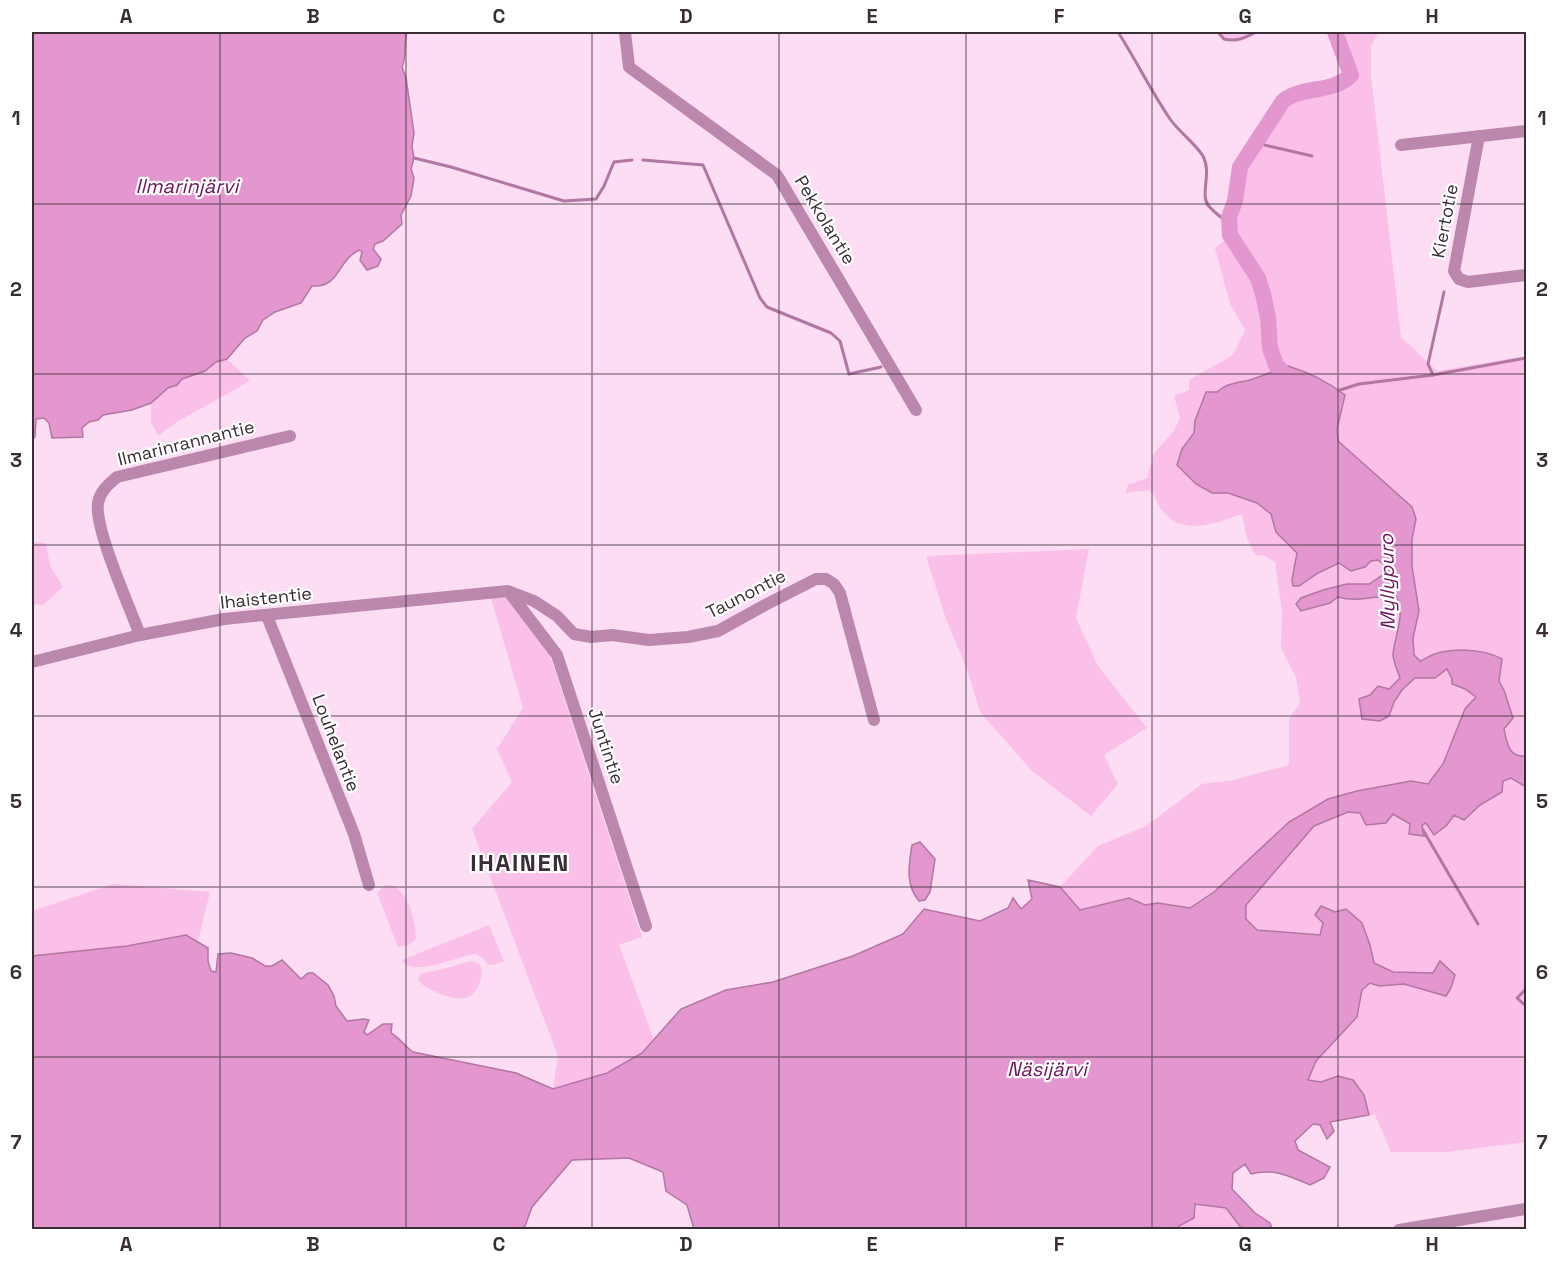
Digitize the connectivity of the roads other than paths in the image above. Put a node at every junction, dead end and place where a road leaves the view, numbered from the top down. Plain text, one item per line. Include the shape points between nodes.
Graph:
1 (625, 32) edge
2 (1527, 131) edge
3 (1479, 136) junction
4 (1401, 145) dead end
5 (1527, 275) edge
6 (916, 411) dead end
7 (290, 436) dead end
8 (508, 591) junction
9 (267, 616) junction
10 (140, 635) junction
11 (32, 662) edge
12 (874, 720) dead end
13 (369, 885) dead end
14 (646, 926) dead end
15 (1527, 1209) edge
16 (1399, 1230) edge

1 - 6 street, Pekkolantie via 629,67 777,175
2 - 3 street
3 - 4 street
3 - 5 street, Kiertotie via 1454,271 1459,279 1468,282
7 - 10 street, Ilmarinrannantie via 117,477 107,486 98,503 100,524
8 - 9 street, Ihaistentie
8 - 12 street, Taunontie via 534,600 574,634 649,640 718,631 795,589 816,579 826,579 840,593
8 - 14 street, Juntintie via 557,655
9 - 10 street, Ihaistentie via 224,619
9 - 13 street, Louhelantie via 354,834
10 - 11 street, Ihaistentie
15 - 16 street

